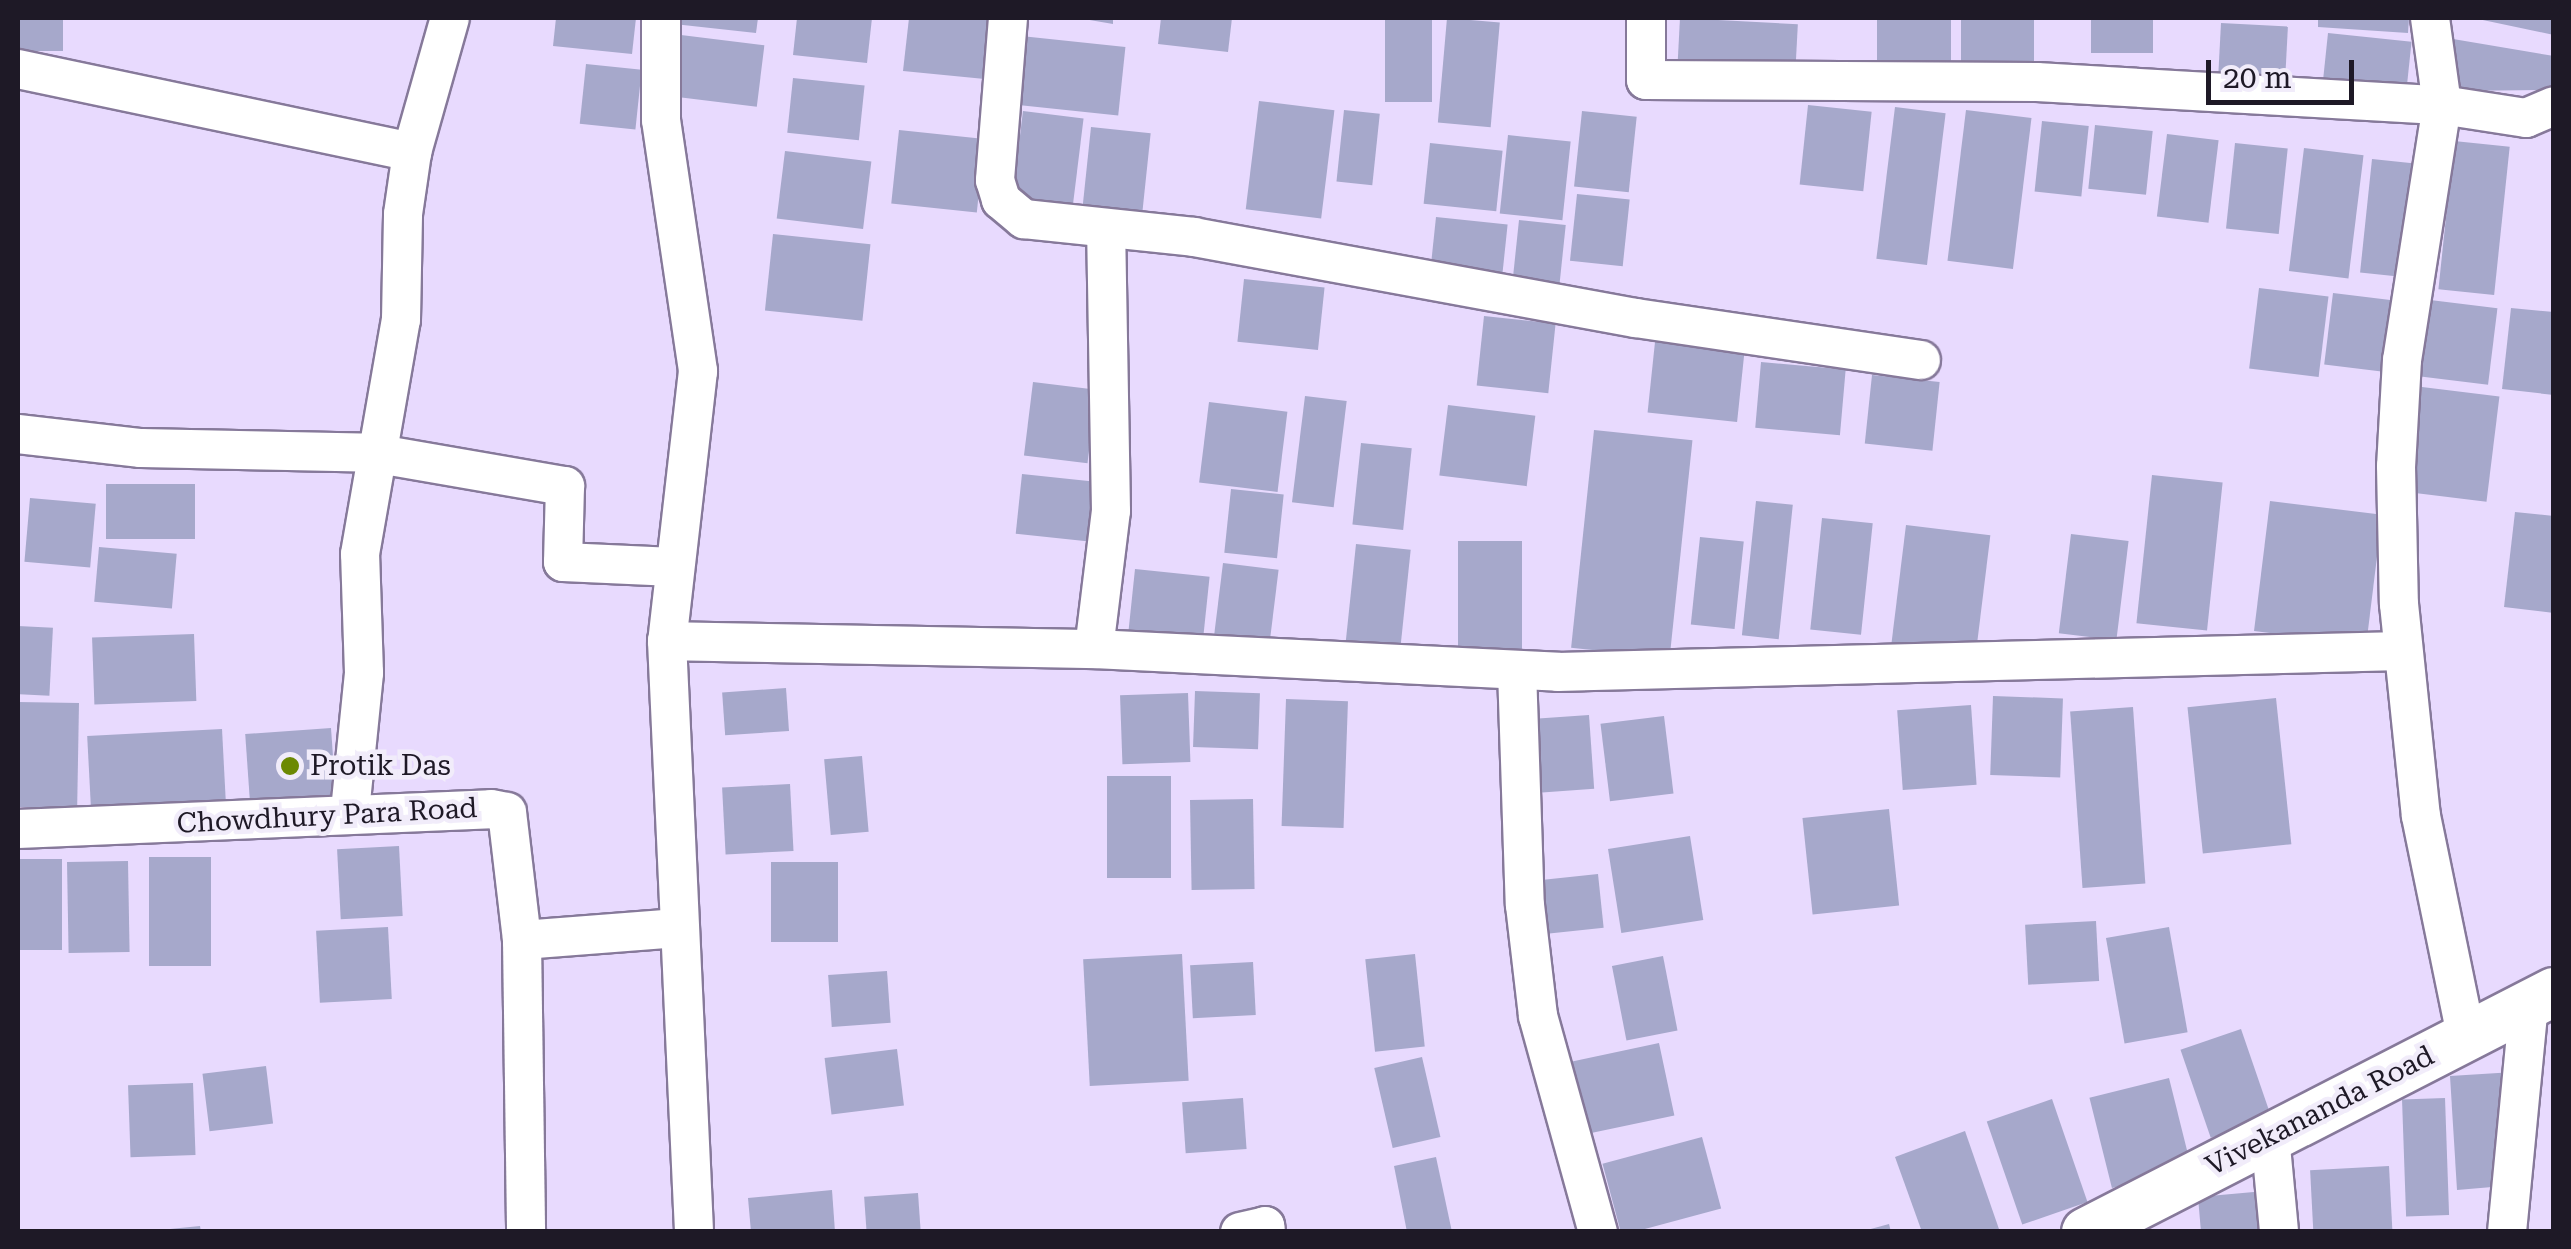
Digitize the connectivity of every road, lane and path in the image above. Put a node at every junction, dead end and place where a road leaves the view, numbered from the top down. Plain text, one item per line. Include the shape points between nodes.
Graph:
1 (450, 18) edge
2 (662, 18) edge
3 (1008, 18) edge
4 (1646, 18) edge
5 (2430, 18) edge
6 (18, 69) edge
7 (2442, 105) junction
8 (2553, 109) edge
9 (412, 152) junction
10 (1106, 231) junction
11 (1921, 360) dead end
12 (18, 434) edge
13 (373, 453) junction
14 (674, 567) junction
15 (667, 641) junction
16 (1094, 648) junction
17 (2402, 651) junction
18 (1517, 670) junction
19 (350, 811) junction
20 (18, 829) edge
21 (679, 928) junction
22 (522, 940) junction
23 (2541, 998) edge
24 (2466, 1036) junction
25 (2270, 1136) junction
26 (526, 1232) edge
27 (694, 1232) edge
28 (1240, 1232) edge
29 (1266, 1232) edge
30 (1598, 1232) edge
31 (2086, 1232) edge
32 (2278, 1232) edge
33 (2507, 1232) edge

1 - 9 street
2 - 14 street via 661,120 698,371
3 - 10 street via 995,156 1001,200 1024,219
4 - 7 street via 1646,80 2037,82
5 - 7 street
6 - 9 street
7 - 8 street via 2526,118
7 - 17 street via 2402,360 2396,466
9 - 13 street via 401,320
10 - 11 street via 1194,237 1636,318
10 - 16 street via 1111,511
12 - 13 street via 142,448
13 - 14 street via 565,486 563,562
13 - 19 street via 360,554 364,672
14 - 15 street
15 - 16 street
15 - 21 street
16 - 18 street
17 - 18 street
17 - 24 street via 2422,816
18 - 30 street via 1524,905 1538,1016
19 - 20 street, Chowdhury Para Road
19 - 22 street, Chowdhury Para Road via 506,812
21 - 22 street
21 - 27 street via 686,954
22 - 26 street, Chowdhury Para Road
23 - 24 street, Vivekananda Road
23 - 33 street
24 - 25 street, Vivekananda Road
25 - 31 street, Vivekananda Road
25 - 32 street
28 - 29 street

